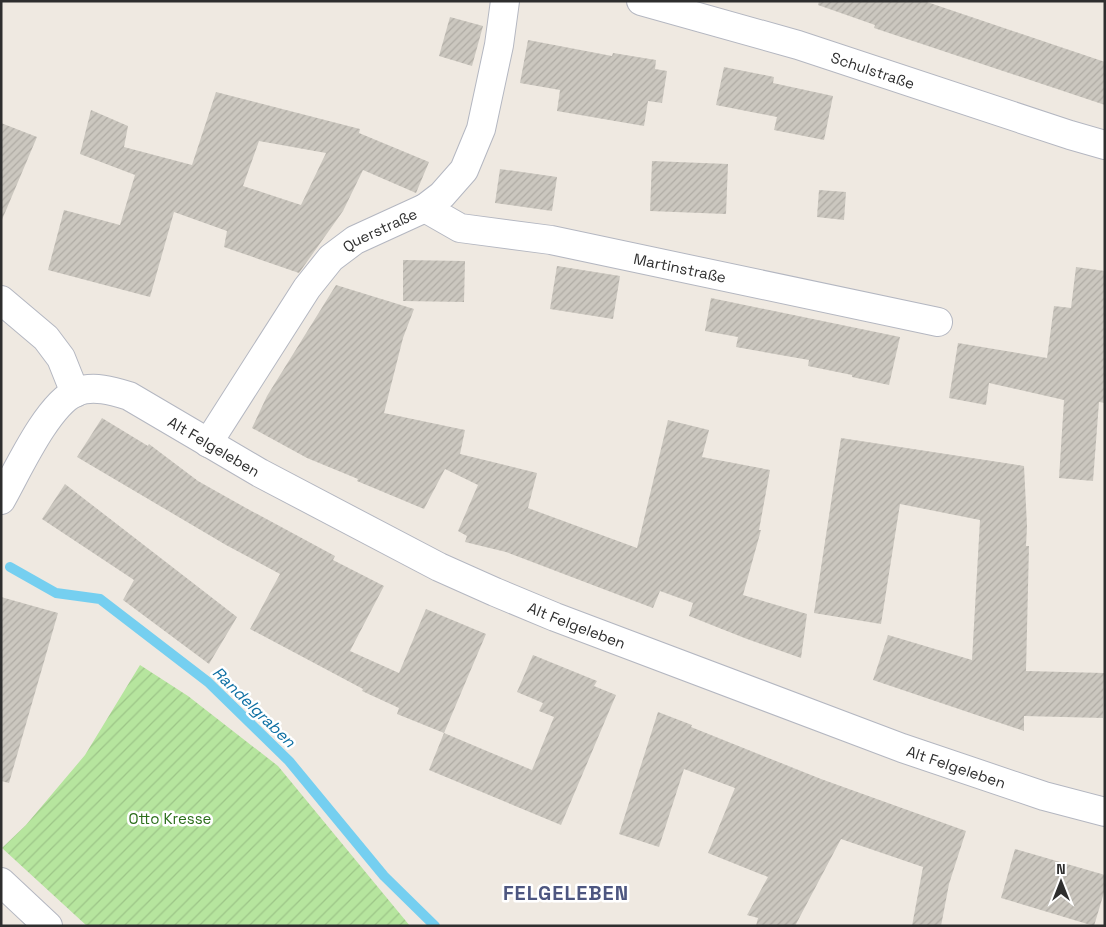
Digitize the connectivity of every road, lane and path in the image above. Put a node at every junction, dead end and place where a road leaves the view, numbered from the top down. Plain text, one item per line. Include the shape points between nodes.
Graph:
1 (505, 1) edge
2 (641, 1) edge
3 (1105, 145) edge
4 (425, 208) junction
5 (1, 300) edge
6 (938, 322) dead end
7 (76, 393) junction
8 (208, 443) junction
9 (1, 500) edge
10 (1105, 812) edge
11 (1, 882) edge
12 (48, 926) edge

1 - 4 street, Querstraße via 481,129 464,170 442,195
2 - 3 street, Schulstraße via 798,45
4 - 6 street, Martinstraße via 460,228 551,240
4 - 8 street, Querstraße via 355,240 331,258 307,288
5 - 7 street via 46,338 62,358
7 - 8 street, Alt Felgeleben via 100,389 129,396
7 - 9 street via 54,411
8 - 10 street, Alt Felgeleben via 439,567 554,617 902,748 1044,796
11 - 12 street

